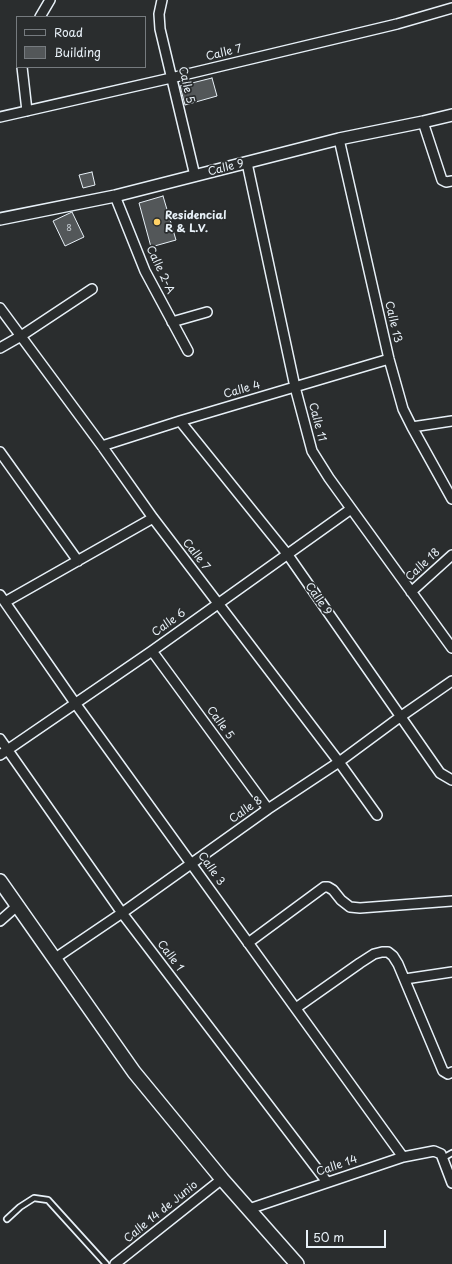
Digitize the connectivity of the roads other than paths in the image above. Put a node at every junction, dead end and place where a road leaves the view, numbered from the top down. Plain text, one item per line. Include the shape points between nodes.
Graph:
1 (50, 0) edge
2 (162, 0) edge
3 (452, 8) edge
4 (41, 16) edge
5 (22, 68) edge
6 (172, 78) junction
7 (27, 111) junction
8 (452, 115) edge
9 (0, 117) edge
10 (423, 122) junction
11 (339, 139) junction
12 (247, 164) junction
13 (195, 176) junction
14 (452, 181) edge
15 (115, 196) junction
16 (0, 219) edge
17 (92, 289) dead end
18 (0, 308) edge
19 (207, 312) dead end
20 (172, 322) junction
21 (21, 336) junction
22 (0, 348) edge
23 (188, 352) dead end
24 (389, 359) junction
25 (295, 387) junction
26 (180, 421) junction
27 (452, 421) edge
28 (412, 428) junction
29 (102, 446) junction
30 (0, 452) edge
31 (452, 499) edge
32 (351, 509) junction
33 (153, 518) junction
34 (288, 555) junction
35 (452, 555) edge
36 (78, 561) junction
37 (411, 592) junction
38 (3, 599) edge
39 (218, 603) junction
40 (452, 648) edge
41 (152, 650) junction
42 (452, 681) edge
43 (75, 703) junction
44 (400, 717) junction
45 (0, 739) edge
46 (4, 752) edge
47 (339, 762) junction
48 (452, 780) edge
49 (268, 809) junction
50 (377, 815) dead end
51 (192, 864) junction
52 (0, 881) edge
53 (452, 901) edge
54 (18, 906) junction
55 (122, 913) junction
56 (0, 921) edge
57 (248, 943) junction
58 (54, 959) junction
59 (452, 972) edge
60 (405, 979) junction
61 (296, 1008) junction
62 (452, 1072) edge
63 (452, 1153) edge
64 (403, 1157) junction
65 (443, 1158) junction
66 (222, 1179) junction
67 (327, 1182) junction
68 (452, 1183) edge
69 (249, 1209) junction
70 (7, 1218) dead end
71 (106, 1264) edge
72 (116, 1264) edge
73 (298, 1264) edge

1 - 4 street
2 - 6 street, Calle 5 via 159,14 160,29
3 - 6 street, Calle 7 via 397,24
5 - 7 street
6 - 7 street, Calle 7
6 - 13 street, Calle 5
7 - 9 street, Calle 7
8 - 10 street, Calle 9
10 - 11 street, Calle 9
10 - 14 street via 442,180
11 - 12 street, Calle 9
11 - 24 street, Calle 13
12 - 13 street, Calle 9
12 - 25 street, Calle 11
13 - 15 street, Calle 9
15 - 16 street, Calle 9
15 - 20 street, Calle 2-A via 145,271
17 - 21 street
18 - 21 street, Calle 7
19 - 20 street
20 - 23 street, Calle 2-A
21 - 22 street
21 - 29 street, Calle 7
24 - 25 street, Calle 4
24 - 28 street, Calle 13 via 403,408
25 - 26 street, Calle 4
25 - 32 street, Calle 11 via 312,451
26 - 29 street, Calle 4
26 - 34 street, Calle 9
27 - 28 street
28 - 31 street, Calle 13
29 - 33 street, Calle 7
30 - 36 street
32 - 34 street, Calle 6
32 - 37 street, Calle 11
33 - 36 street
33 - 39 street, Calle 7
34 - 39 street, Calle 6
34 - 44 street, Calle 9
35 - 37 street, Calle 18
36 - 38 street
37 - 40 street, Calle 11
38 - 43 street, Calle 3
39 - 41 street, Calle 6
39 - 47 street, Calle 7
41 - 43 street, Calle 6
41 - 49 street, Calle 5
42 - 44 street, Calle 8
43 - 46 street, Calle 6
43 - 51 street, Calle 3
44 - 47 street, Calle 8
44 - 48 street, Calle 9 via 440,773
45 - 46 street, Calle 1
46 - 55 street, Calle 1
47 - 49 street, Calle 8
47 - 50 street, Calle 7
49 - 51 street, Calle 8
51 - 55 street, Calle 8
51 - 57 street, Calle 3
52 - 54 main road
53 - 57 street via 350,907 333,890 324,887
54 - 56 street
54 - 58 main road
55 - 58 street, Calle 8
55 - 67 street, Calle 1
57 - 61 street, Calle 3
58 - 66 main road via 134,1072
59 - 60 street
60 - 61 street via 393,956 388,952 374,954
60 - 62 street via 443,1071 448,1074
61 - 64 street, Calle 3
63 - 65 lane
64 - 65 street, Calle 14 via 434,1151
64 - 67 street, Calle 14
65 - 68 street
66 - 69 main road
66 - 72 street, Calle 14 de Junio
67 - 69 street, Calle 14
69 - 73 main road
70 - 71 lane via 34,1198 48,1200

